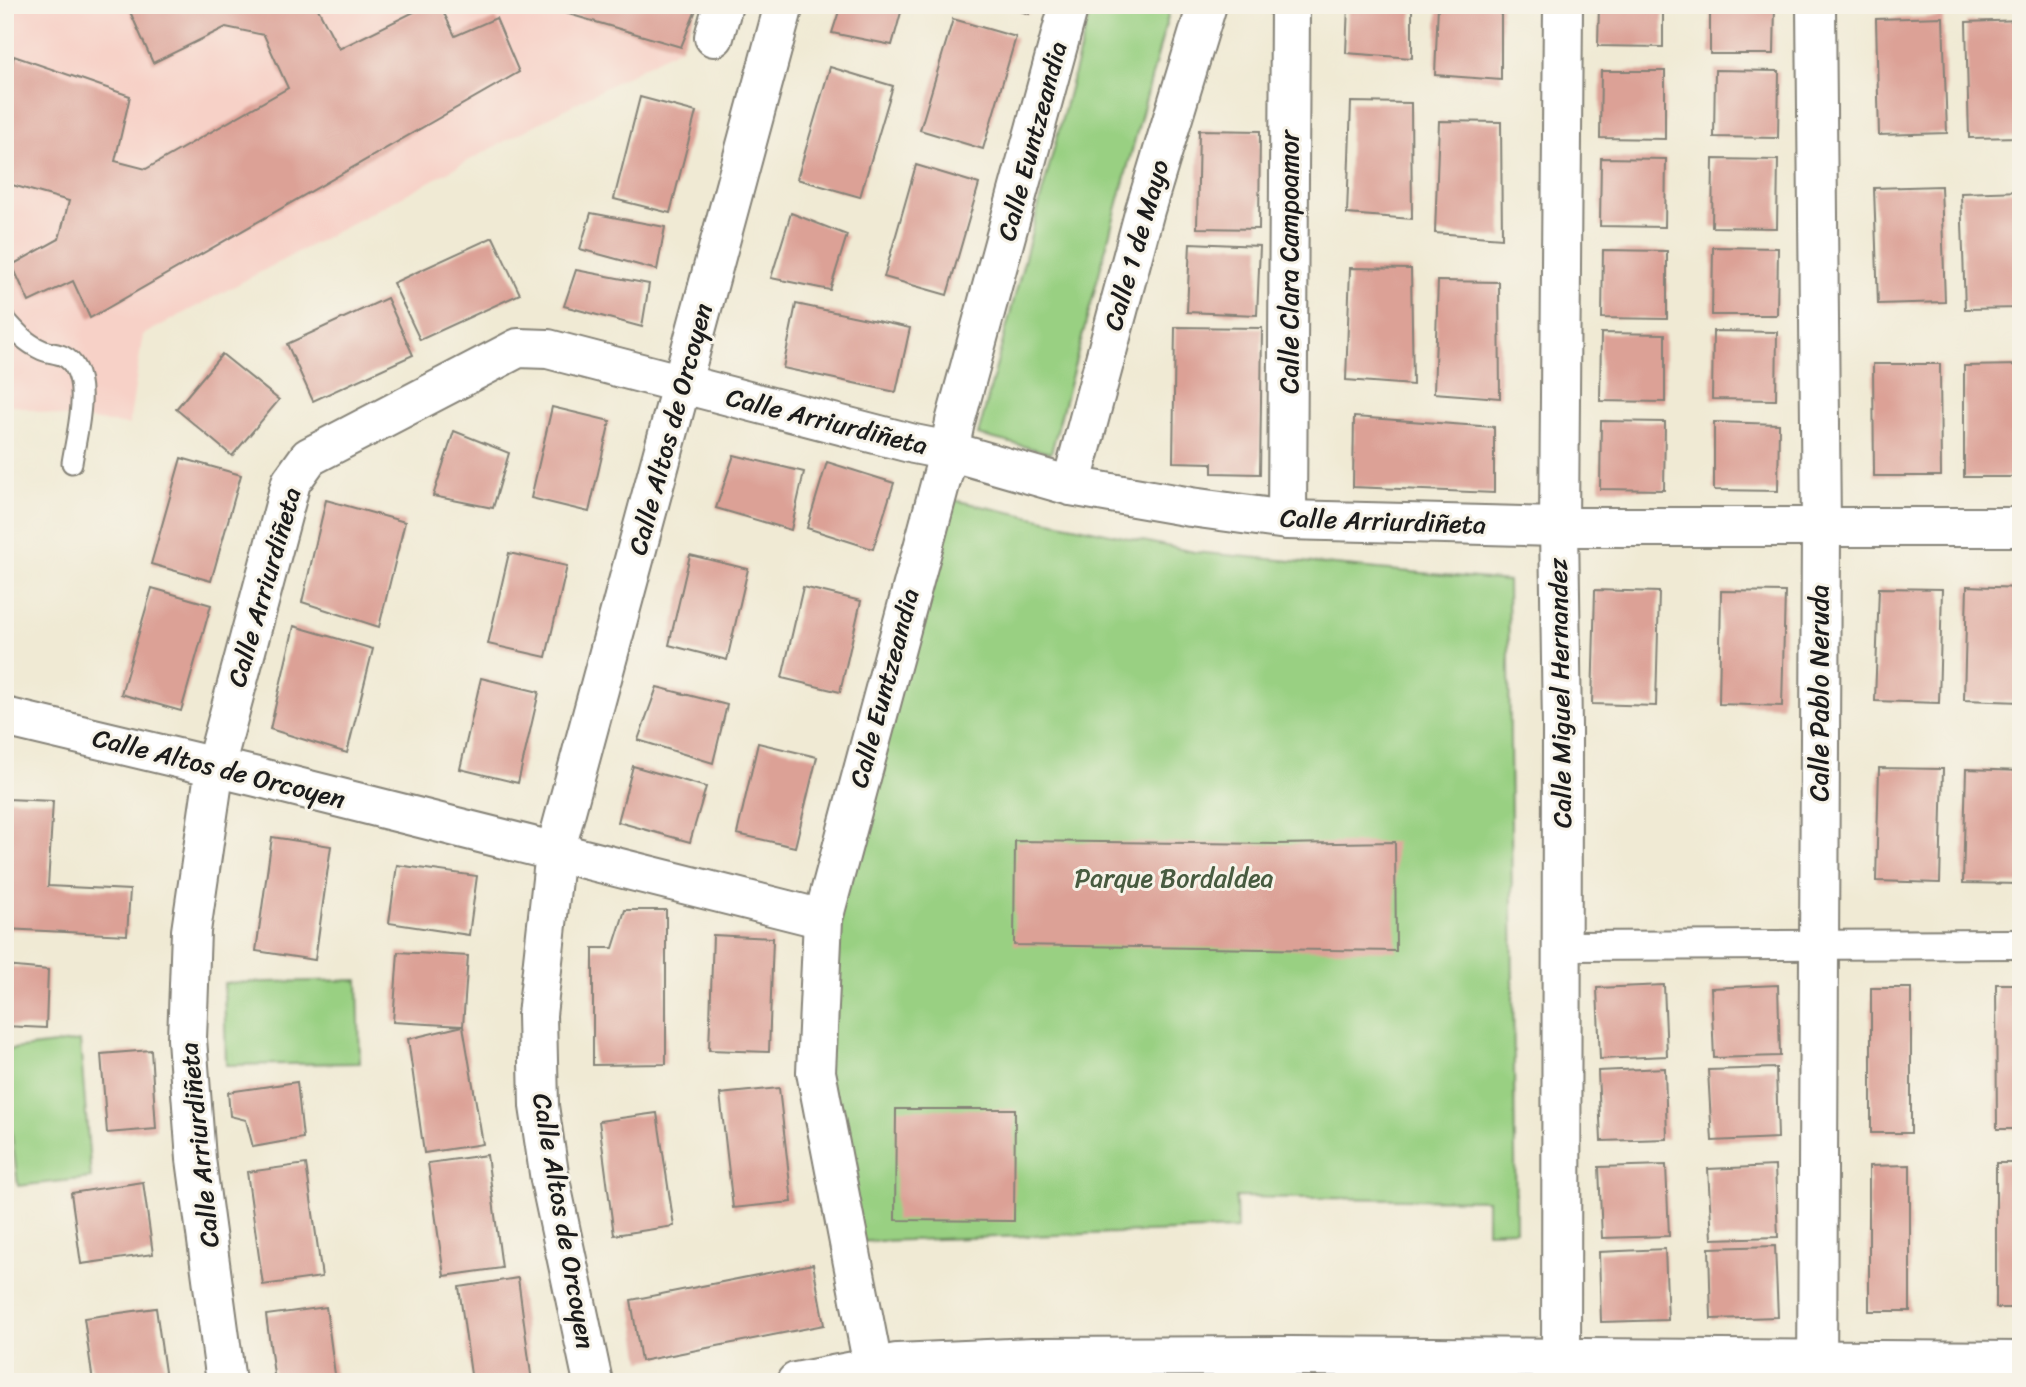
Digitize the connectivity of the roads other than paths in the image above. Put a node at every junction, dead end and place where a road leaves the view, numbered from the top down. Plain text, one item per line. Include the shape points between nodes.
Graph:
1 (784, 5) edge
2 (1069, 5) edge
3 (1207, 5) edge
4 (1290, 5) edge
5 (1563, 5) edge
6 (1816, 5) edge
7 (5, 319) edge
8 (682, 385) junction
9 (949, 451) junction
10 (72, 463) dead end
11 (1071, 486) junction
12 (1287, 520) junction
13 (1559, 527) junction
14 (2021, 527) edge
15 (1821, 528) junction
16 (5, 717) edge
17 (215, 767) junction
18 (555, 852) junction
19 (823, 919) junction
20 (1818, 944) junction
21 (2021, 944) edge
22 (1561, 946) junction
23 (2021, 1361) edge
24 (1032, 1369) edge
25 (1291, 1369) edge
26 (1561, 1370) edge
27 (1817, 1371) edge
28 (876, 1374) edge
29 (226, 1382) edge
30 (593, 1382) edge
31 (796, 1382) edge

1 - 8 street, Calle Altos de Orcoyen
2 - 9 street, Calle Euntzeandia
3 - 11 street, Calle 1 de Mayo via 1144,210
4 - 12 street, Calle Clara Campoamor
5 - 13 street, Calle Miguel Hernandez
6 - 15 street, Calle Pablo Neruda
7 - 10 lane via 21,338 42,351 63,356 76,367 82,388
8 - 9 street, Calle Arriurdiñeta
8 - 17 street, Calle Arriurdiñeta via 548,349 518,348 309,457 291,482
8 - 18 street, Calle Altos de Orcoyen
9 - 11 street, Calle Arriurdiñeta
9 - 19 street, Calle Euntzeandia
11 - 12 street, Calle Arriurdiñeta
12 - 13 street, Calle Arriurdiñeta
13 - 15 street, Calle Arriurdiñeta
13 - 22 street, Calle Miguel Hernandez
14 - 15 street, Calle Arriurdiñeta
15 - 20 street, Calle Pablo Neruda
16 - 17 street, Calle Altos de Orcoyen
17 - 18 street, Calle Altos de Orcoyen
17 - 29 street, Calle Arriurdiñeta via 191,931 187,1039 196,1159
18 - 19 street, Calle Altos de Orcoyen
18 - 30 street, Calle Altos de Orcoyen via 537,1015 539,1106
19 - 28 street, Calle Euntzeandia via 816,1072
20 - 21 street
20 - 22 street
20 - 27 street, Calle Pablo Neruda
22 - 26 street, Calle Miguel Hernandez
23 - 27 street
24 - 25 street
24 - 28 street
25 - 26 street
26 - 27 street
28 - 31 street

